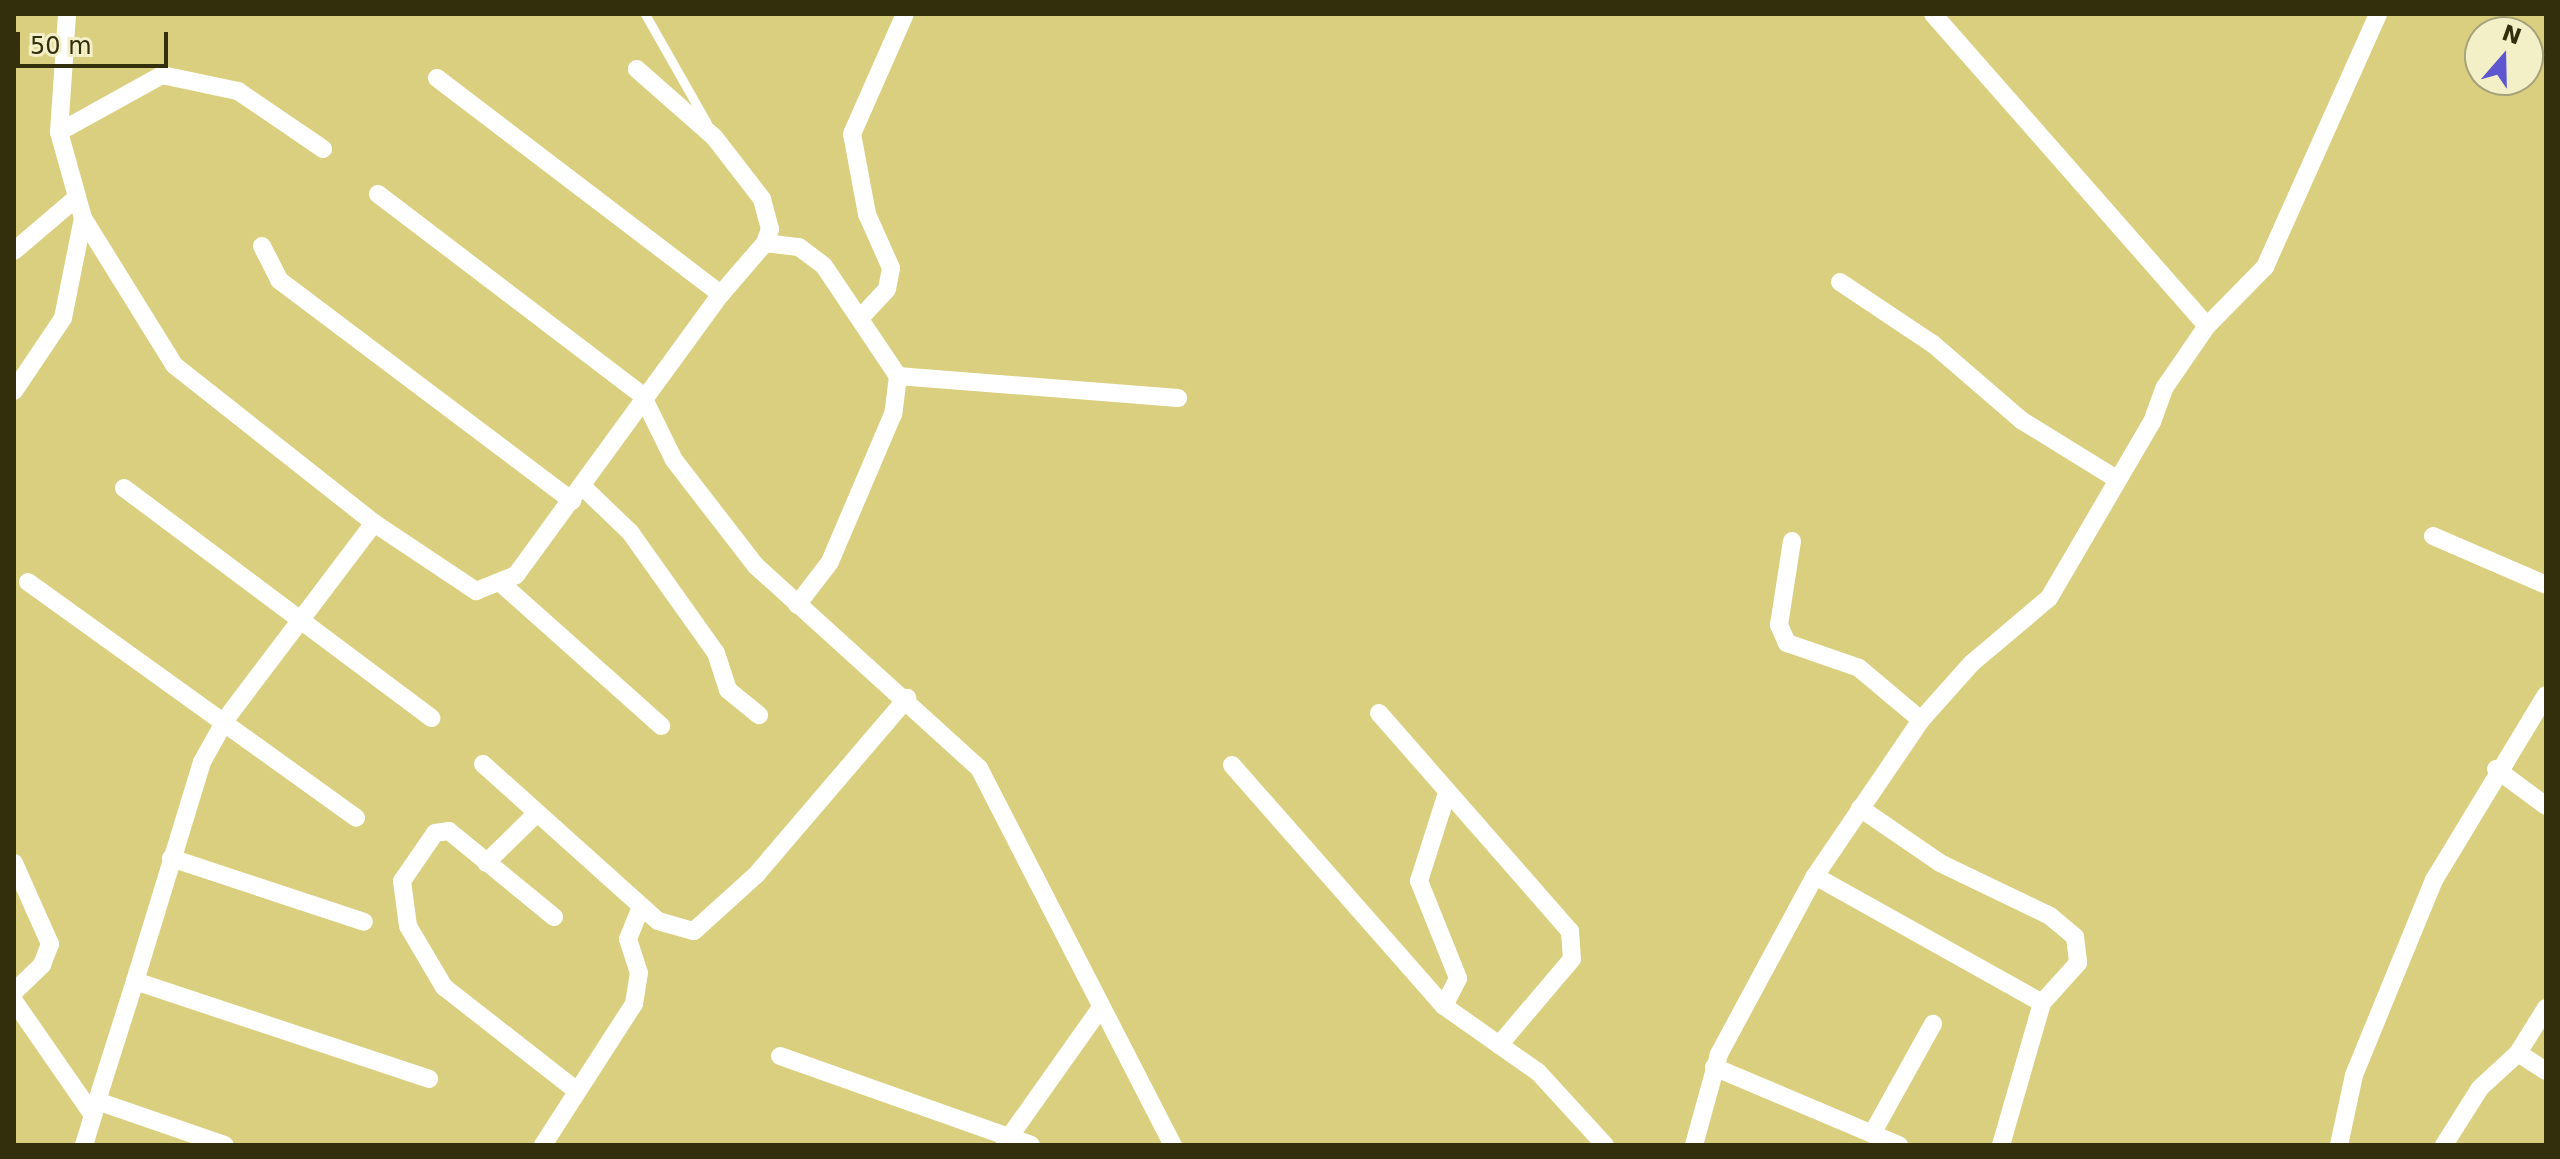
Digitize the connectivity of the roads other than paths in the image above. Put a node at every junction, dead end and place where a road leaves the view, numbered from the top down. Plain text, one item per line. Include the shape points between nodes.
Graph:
1 (67, 14) edge
2 (645, 14) edge
3 (905, 14) edge
4 (1933, 14) edge
5 (2378, 14) edge
6 (637, 69) dead end
7 (437, 78) dead end
8 (59, 132) junction
9 (714, 137) junction
10 (323, 149) dead end
11 (378, 194) dead end
12 (75, 199) junction
13 (83, 218) junction
14 (765, 243) junction
15 (262, 246) dead end
16 (14, 251) edge
17 (1840, 282) dead end
18 (721, 294) junction
19 (863, 315) junction
20 (2207, 326) junction
21 (898, 376) junction
22 (14, 391) edge
23 (642, 395) junction
24 (1178, 398) dead end
25 (2118, 480) junction
26 (124, 488) dead end
27 (577, 494) junction
28 (374, 523) junction
29 (2433, 536) dead end
30 (1792, 541) dead end
31 (28, 582) dead end
32 (503, 585) junction
33 (2546, 585) edge
34 (797, 605) junction
35 (302, 617) junction
36 (2546, 695) edge
37 (907, 698) junction
38 (1379, 713) dead end
39 (759, 715) dead end
40 (432, 718) dead end
41 (226, 719) junction
42 (1921, 720) junction
43 (661, 726) dead end
44 (483, 764) dead end
45 (1232, 765) dead end
46 (2496, 769) junction
47 (1446, 796) junction
48 (2546, 806) edge
49 (1860, 808) junction
50 (537, 813) junction
51 (356, 818) dead end
52 (171, 858) junction
53 (14, 863) edge
54 (486, 863) junction
55 (1815, 876) junction
56 (641, 906) junction
57 (554, 917) dead end
58 (364, 922) dead end
59 (135, 981) junction
60 (14, 992) edge
61 (14, 1001) edge
62 (2042, 1003) junction
63 (1444, 1006) junction
64 (2546, 1008) edge
65 (1100, 1009) junction
66 (1933, 1024) dead end
67 (1499, 1045) junction
68 (2518, 1053) junction
69 (780, 1056) dead end
70 (1714, 1067) junction
71 (2546, 1071) edge
72 (429, 1079) dead end
73 (576, 1090) junction
74 (95, 1108) junction
75 (1872, 1134) junction
76 (1006, 1141) edge
77 (84, 1145) edge
78 (225, 1145) edge
79 (543, 1145) edge
80 (1031, 1145) edge
81 (1173, 1145) edge
82 (1605, 1145) edge
83 (1694, 1145) edge
84 (1899, 1145) edge
85 (2001, 1145) edge
86 (2339, 1145) edge
87 (2445, 1145) edge

1 - 8 street
2 - 9 lane
3 - 19 street via 852,134 867,214 891,268 887,289
4 - 20 street
5 - 20 street via 2265,267
6 - 9 street
7 - 18 street
8 - 10 street via 162,75 238,91
8 - 12 street
9 - 14 street via 762,199 770,229
11 - 23 street
12 - 13 street
12 - 16 street
13 - 22 street via 63,318 32,374
13 - 28 street via 174,365
14 - 18 street
14 - 19 street via 799,247
15 - 27 street via 279,280
17 - 25 street via 1933,344 2021,420
18 - 23 street
19 - 21 street
20 - 25 street via 2165,387
21 - 24 street via 992,378
21 - 34 street via 893,414 830,562
23 - 27 street
23 - 34 street via 674,460 756,566
25 - 42 street via 2049,598 1972,663
26 - 35 street
27 - 32 street
27 - 39 street via 630,532 716,653 728,690
28 - 32 street via 476,591
28 - 35 street
29 - 33 street
30 - 42 street via 1779,625 1787,643 1859,668
31 - 41 street
32 - 43 street
34 - 37 street
35 - 40 street
35 - 41 street
36 - 46 street
37 - 56 street via 703,928 666,926
37 - 65 street via 989,781
38 - 47 street
41 - 51 street
41 - 52 street via 202,762
42 - 49 street
44 - 50 street
45 - 63 street
46 - 48 street
46 - 86 street via 2428,894 2354,1075
47 - 63 street via 1419,881 1458,978
47 - 67 street via 1570,931 1574,944 1572,959
49 - 55 street
49 - 62 street via 1940,863 2050,916 2075,937 2078,963
50 - 54 street
50 - 56 street
52 - 58 street
52 - 59 street
53 - 60 street via 50,944 42,965
54 - 57 street
54 - 73 street via 455,834 435,833 402,881 408,926 444,987
55 - 62 street
55 - 70 street
56 - 73 street via 628,939 638,994
59 - 72 street
59 - 74 street
61 - 74 street
62 - 85 street
63 - 67 street
64 - 68 street via 2532,1020
65 - 76 street
65 - 81 street
66 - 75 street
67 - 82 street via 1538,1072
68 - 71 street
68 - 87 street via 2480,1088
69 - 76 street
70 - 75 street
70 - 83 street
73 - 79 street
74 - 77 street
74 - 78 street
75 - 84 street
76 - 80 street

